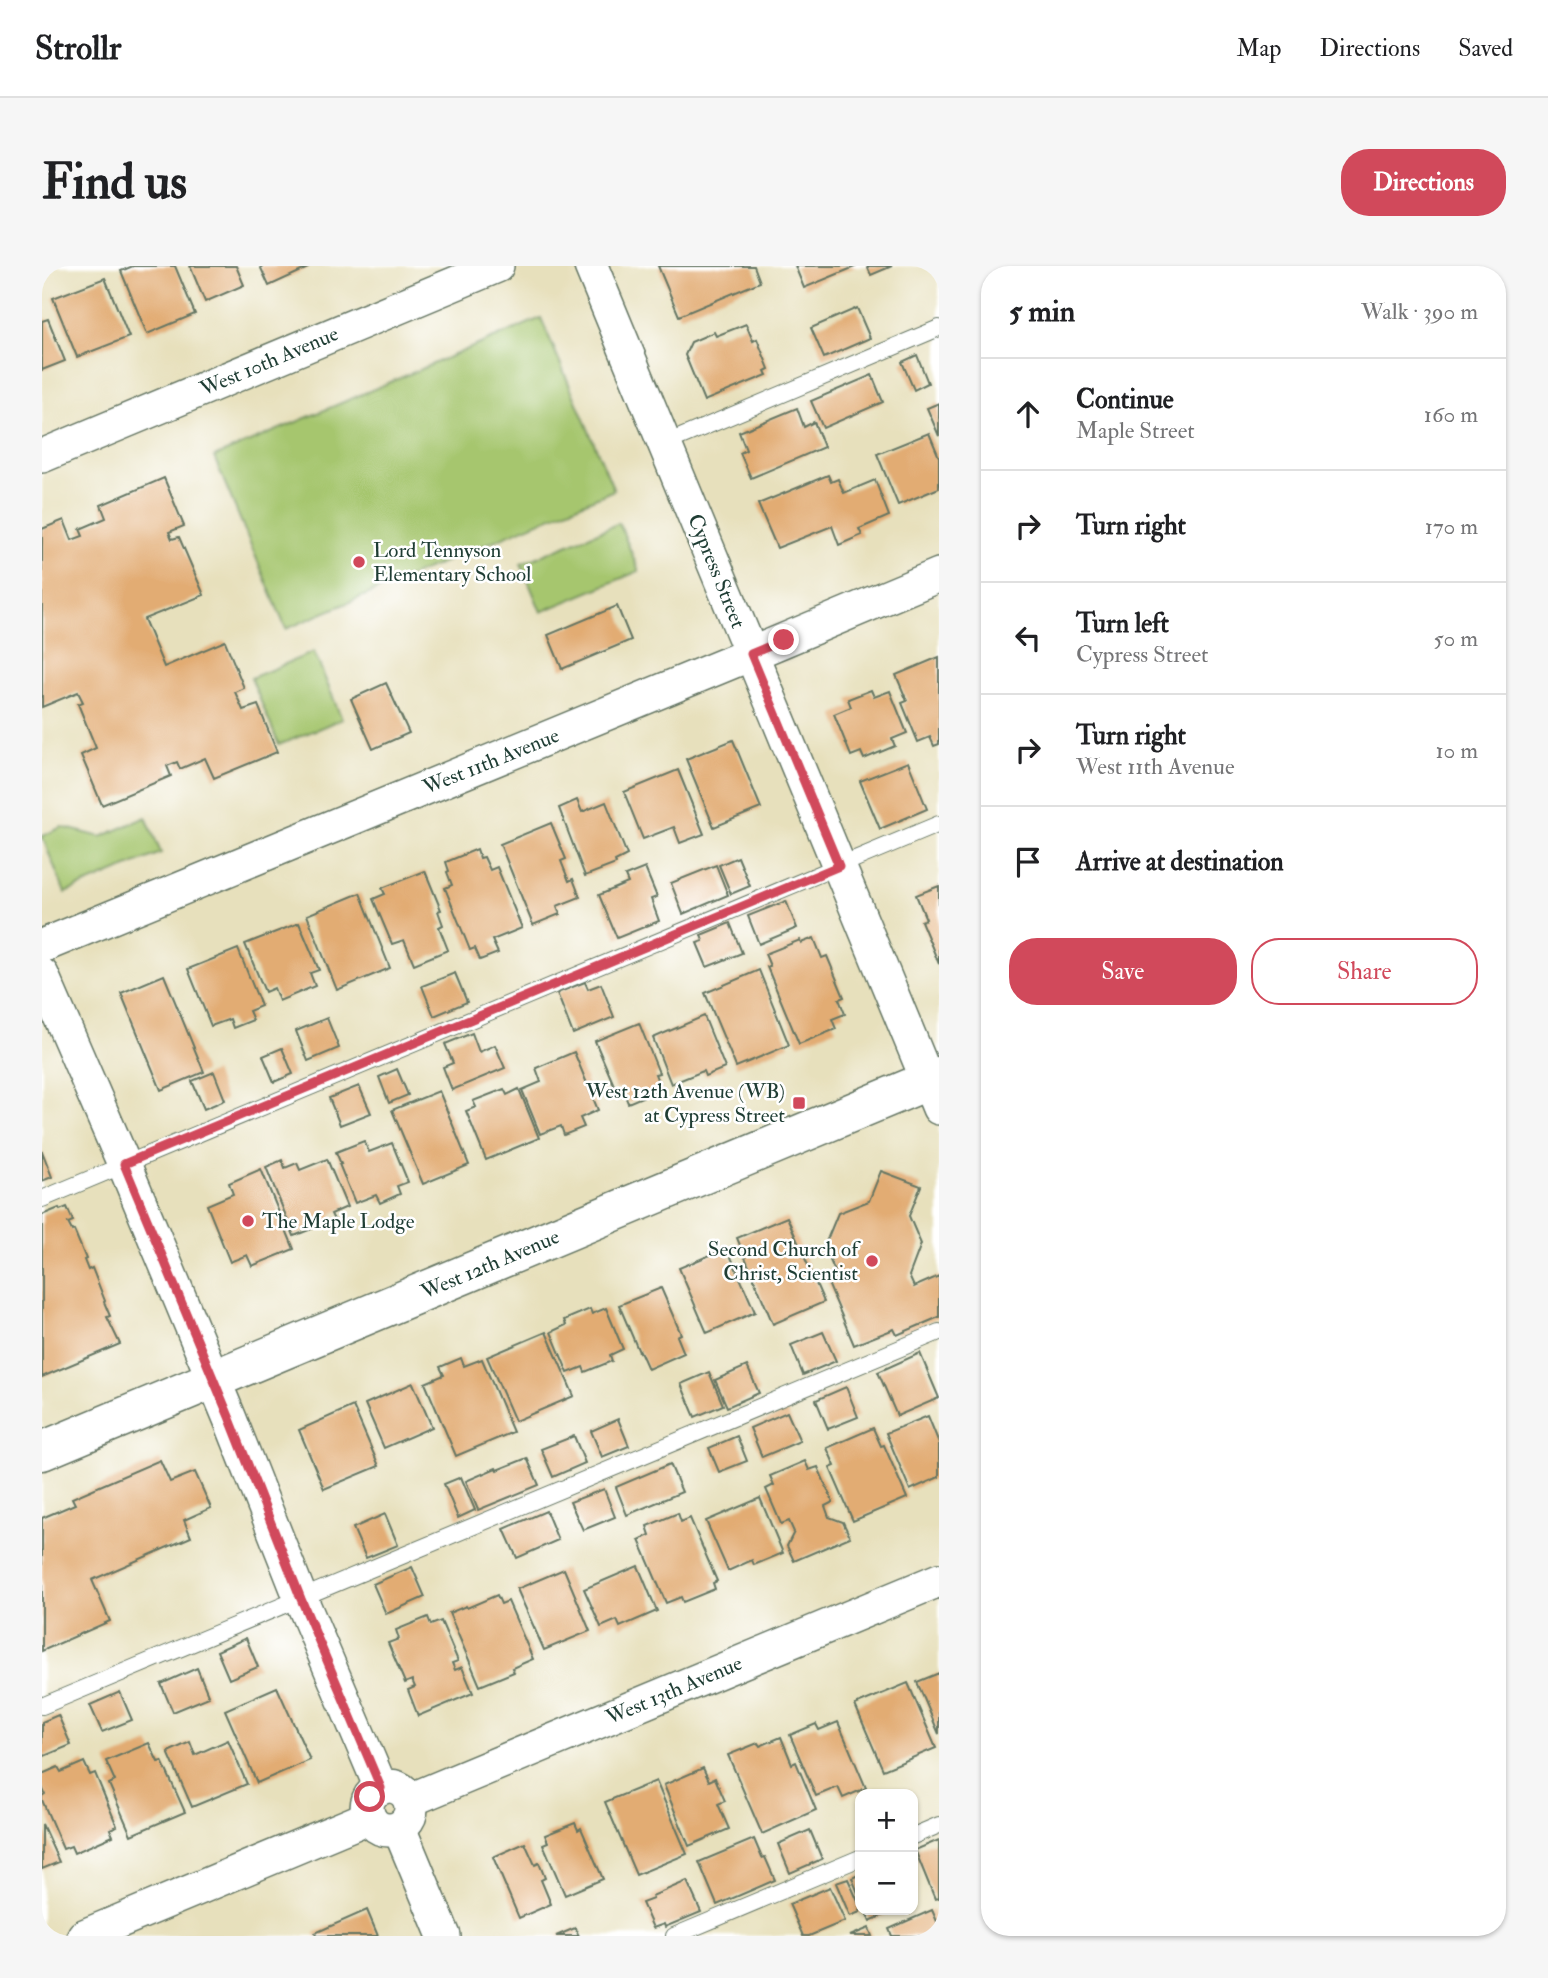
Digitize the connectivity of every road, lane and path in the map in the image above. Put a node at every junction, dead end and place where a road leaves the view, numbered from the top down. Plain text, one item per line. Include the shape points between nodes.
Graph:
1 (497, 266) edge
2 (590, 266) edge
3 (939, 328) edge
4 (664, 444) junction
5 (42, 456) edge
6 (939, 575) edge
7 (751, 654) junction
8 (939, 824) edge
9 (839, 866) junction
10 (42, 946) edge
11 (42, 975) edge
12 (935, 1089) edge
13 (124, 1164) junction
14 (42, 1199) edge
15 (939, 1332) edge
16 (214, 1379) junction
17 (42, 1451) edge
18 (939, 1580) edge
19 (301, 1599) junction
20 (42, 1706) edge
21 (390, 1808) junction
22 (939, 1825) edge
23 (918, 1834) edge
24 (855, 1860) edge
25 (83, 1936) edge
26 (444, 1936) edge
27 (674, 1936) edge

1 - 5 street, West 10th Avenue
2 - 4 street, Cypress Street
3 - 4 lane
4 - 7 street, Cypress Street
6 - 7 street, West 11th Avenue
7 - 9 street, Cypress Street
7 - 10 street, West 11th Avenue
8 - 9 lane
9 - 12 street, Cypress Street
9 - 13 lane
11 - 13 street
12 - 16 street, West 12th Avenue
13 - 14 lane
13 - 16 street
15 - 19 lane
16 - 17 street, West 12th Avenue
16 - 19 street
18 - 21 street, West 13th Avenue
19 - 20 lane
19 - 21 street
21 - 25 street, West 13th Avenue
21 - 26 street
22 - 23 lane
24 - 27 lane

